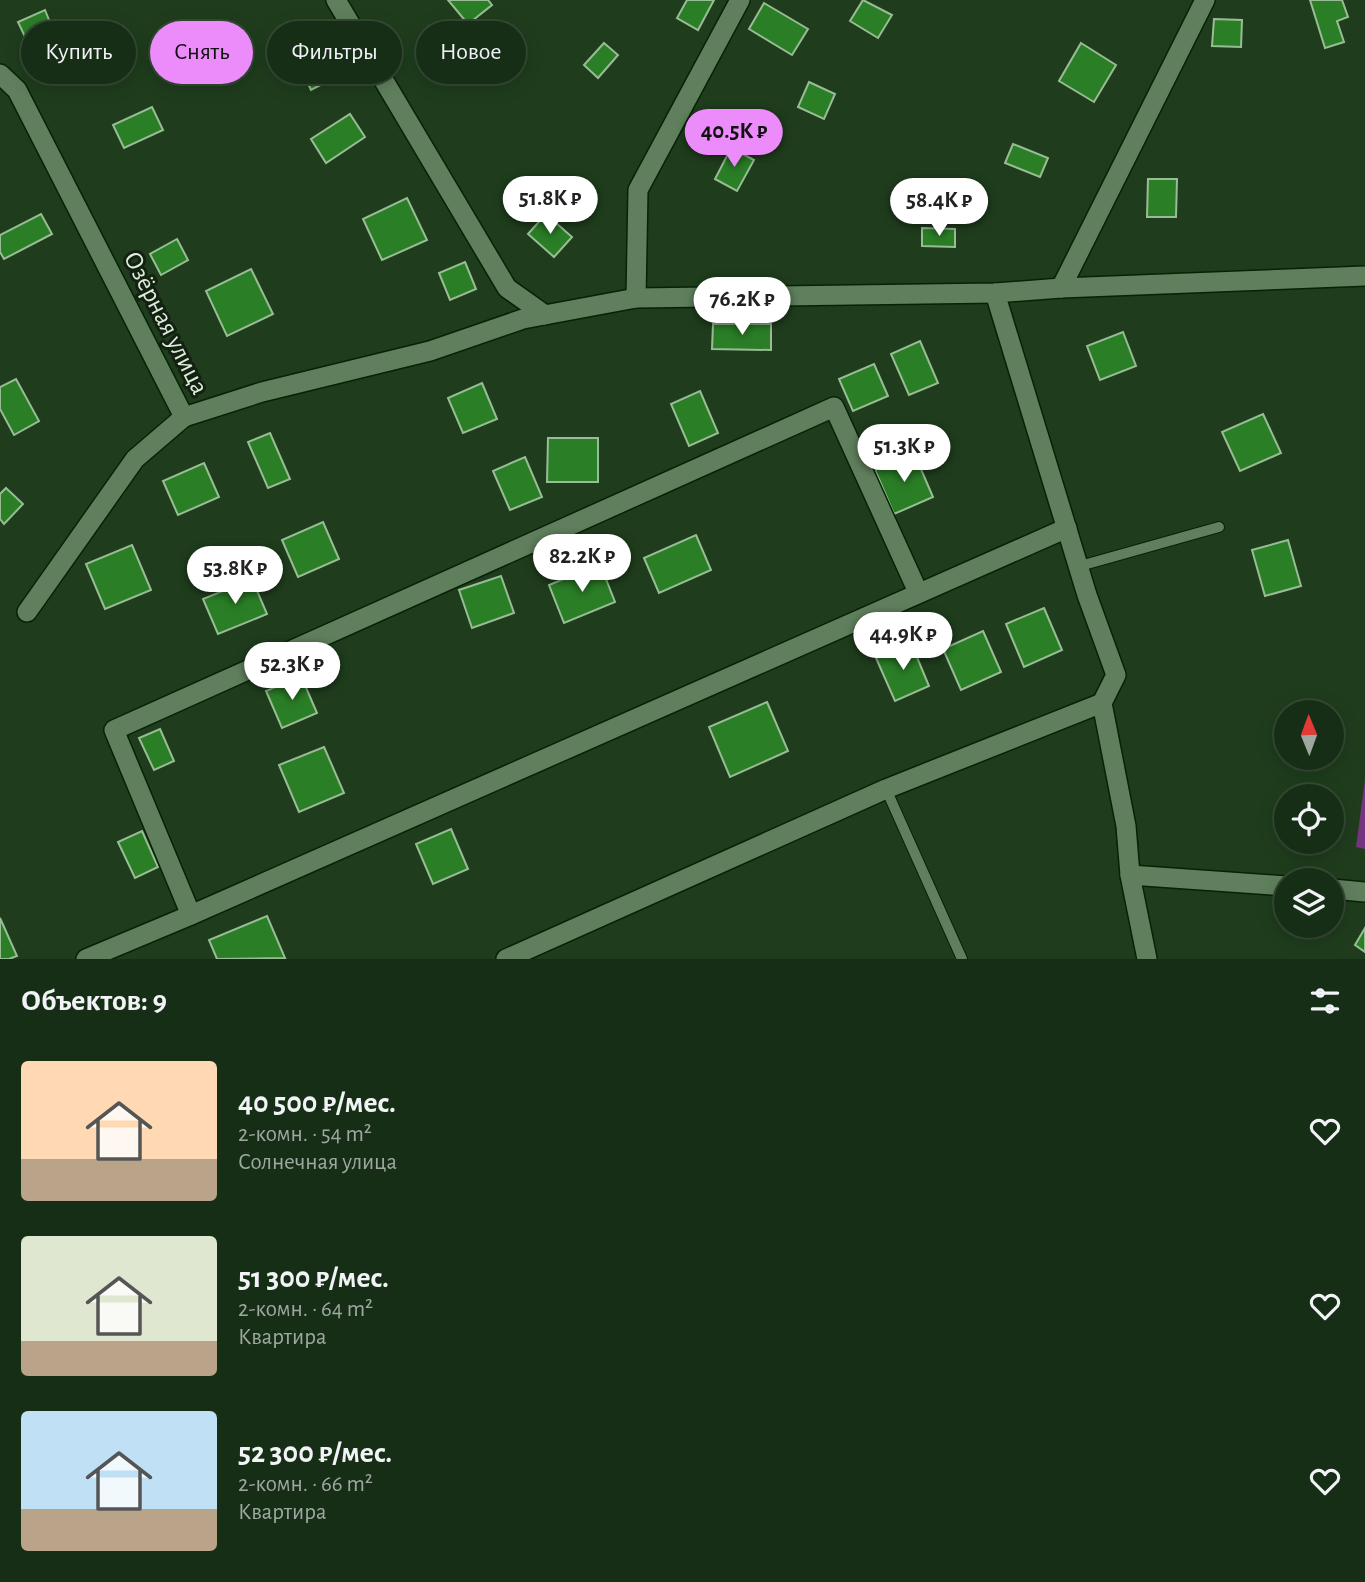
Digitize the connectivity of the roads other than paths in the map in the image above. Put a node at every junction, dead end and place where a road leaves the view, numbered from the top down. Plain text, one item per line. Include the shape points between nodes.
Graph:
1 (336, 0) edge
2 (740, 0) edge
3 (1205, 0) edge
4 (0, 74) edge
5 (1365, 276) edge
6 (1061, 288) junction
7 (995, 292) junction
8 (636, 298) junction
9 (545, 315) junction
10 (184, 417) junction
11 (1219, 527) dead end
12 (1067, 528) junction
13 (1080, 566) junction
14 (919, 592) junction
15 (27, 612) dead end
16 (1102, 703) junction
17 (887, 789) junction
18 (1130, 875) junction
19 (1274, 885) edge
20 (1344, 890) edge
21 (1365, 892) edge
22 (191, 915) junction
23 (86, 959) edge
24 (506, 959) edge
25 (962, 959) edge
26 (1147, 959) edge

1 - 9 street via 507,288
2 - 8 street via 638,190
3 - 6 street
4 - 10 street, Озёрная улица via 17,90
5 - 6 street, Озёрная улица
6 - 7 street, Озёрная улица
7 - 8 street, Озёрная улица
7 - 12 street
8 - 9 street, Озёрная улица
9 - 10 street, Озёрная улица
10 - 15 street via 135,459
11 - 13 lane
12 - 13 street
12 - 14 street
13 - 16 street via 1116,675
14 - 22 street
14 - 22 street via 834,407 114,730
16 - 17 street
16 - 18 street via 1126,826
17 - 24 street
17 - 25 lane
18 - 19 street
18 - 26 street
20 - 21 street
22 - 23 street

